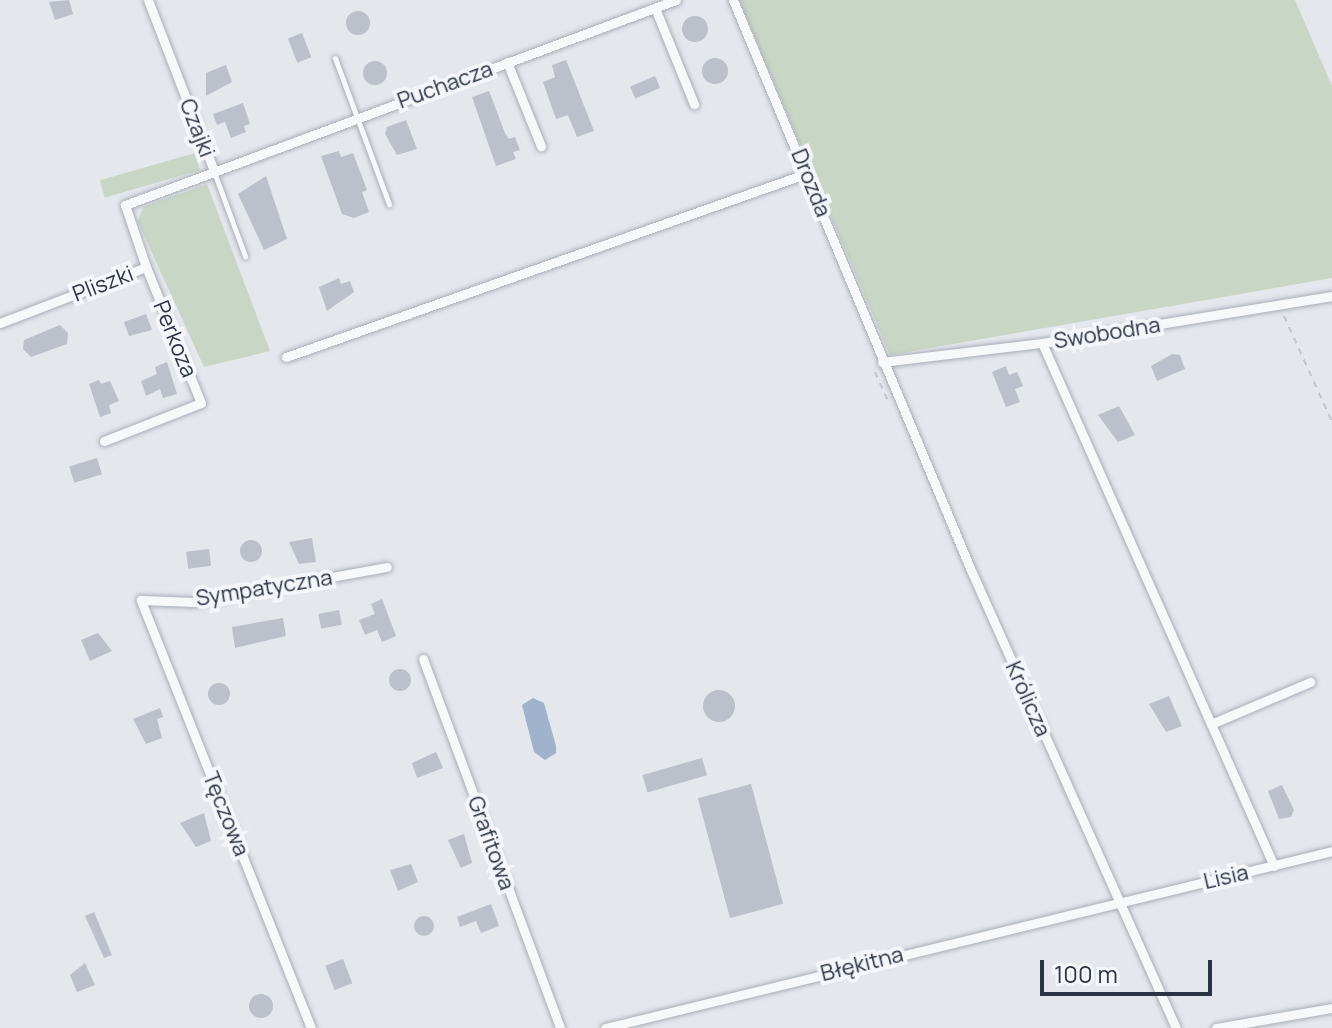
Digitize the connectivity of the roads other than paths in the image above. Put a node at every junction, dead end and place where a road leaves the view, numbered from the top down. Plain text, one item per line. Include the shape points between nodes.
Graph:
1 (148, 0) edge
2 (676, 0) edge
3 (733, 0) edge
4 (655, 8) junction
5 (335, 58) dead end
6 (507, 62) junction
7 (694, 104) dead end
8 (358, 118) junction
9 (541, 146) dead end
10 (214, 171) junction
11 (808, 173) junction
12 (389, 204) dead end
13 (245, 256) dead end
14 (146, 267) junction
15 (1332, 296) edge
16 (0, 323) edge
17 (1042, 343) junction
18 (286, 357) dead end
19 (883, 365) junction
20 (104, 441) dead end
21 (387, 567) dead end
22 (141, 600) joint
23 (423, 659) dead end
24 (1310, 682) dead end
25 (1211, 724) junction
26 (1332, 851) edge
27 (1274, 866) junction
28 (1119, 902) junction
29 (1332, 1008) edge
30 (311, 1028) edge
31 (560, 1028) edge
32 (605, 1028) edge
33 (1176, 1028) edge
34 (1216, 1028) edge

1 - 10 street, Czajki
2 - 4 street, Puchacza
3 - 11 street, Drozda
4 - 6 street, Puchacza
4 - 7 street
5 - 8 lane
6 - 8 street, Puchacza
6 - 9 street
8 - 10 street, Puchacza
8 - 12 lane
10 - 13 lane, Czajki
10 - 14 street, Pliszki via 125,205
11 - 18 street
11 - 19 street, Drozda
14 - 16 street, Pliszki
14 - 20 street, Perkoza via 201,403
15 - 17 street, Swobodna
17 - 19 street, Swobodna
17 - 25 street
19 - 28 street, Królicza
21 - 22 street, Sympatyczna via 194,602
22 - 30 street, Tęczowa
23 - 31 street, Grafitowa
24 - 25 street
25 - 27 street
26 - 27 street, Lisia
27 - 28 street, Lisia
28 - 32 street, Błękitna
28 - 33 street, Królicza
29 - 34 street

